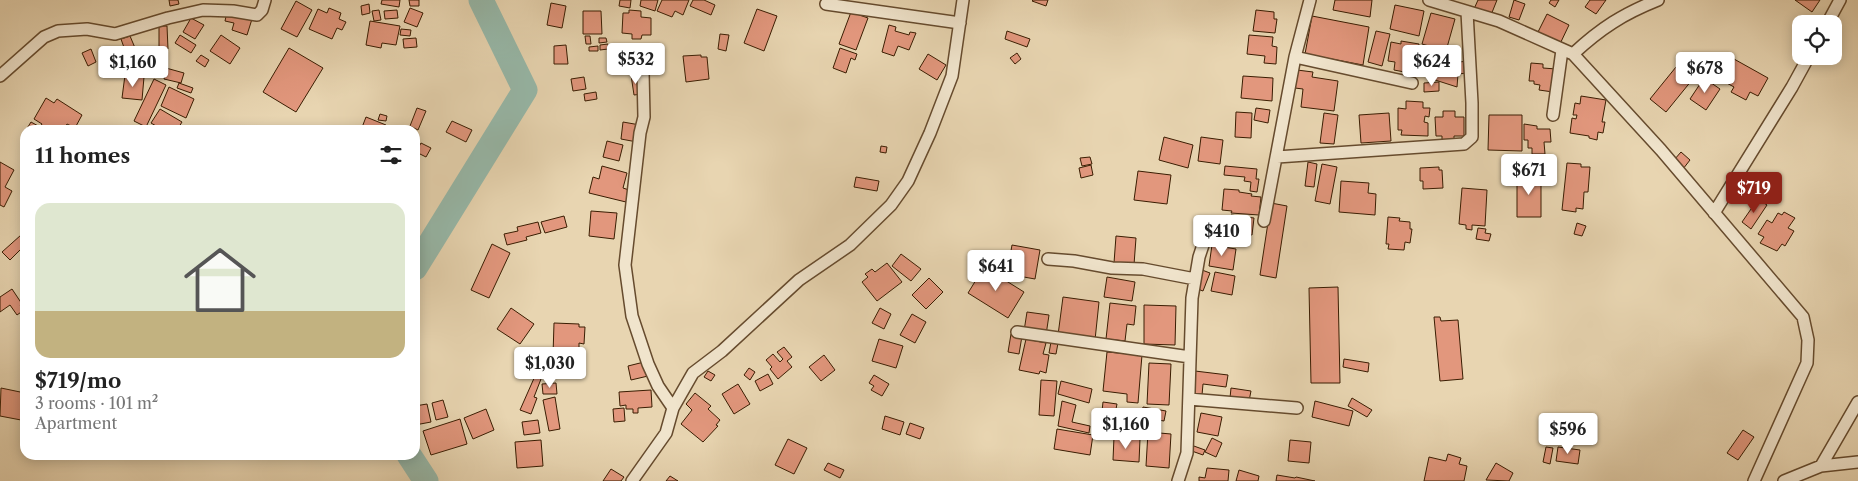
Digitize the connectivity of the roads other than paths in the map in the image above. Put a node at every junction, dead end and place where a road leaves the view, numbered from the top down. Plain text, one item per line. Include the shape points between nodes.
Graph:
1 (265, 0) edge
2 (963, 0) edge
3 (1310, 0) edge
4 (1430, 0) edge
5 (1658, 0) edge
6 (1840, 0) edge
7 (826, 4) dead end
8 (1467, 12) junction
9 (1832, 15) edge
10 (960, 23) junction
11 (1568, 52) junction
12 (1294, 57) junction
13 (1804, 65) edge
14 (643, 72) dead end
15 (0, 76) edge
16 (1412, 83) dead end
17 (1553, 116) dead end
18 (1277, 157) junction
19 (1714, 213) junction
20 (1264, 221) dead end
21 (1210, 224) dead end
22 (1048, 259) dead end
23 (1195, 279) junction
24 (1017, 332) dead end
25 (1190, 357) junction
26 (1189, 399) junction
27 (1858, 402) edge
28 (673, 408) junction
29 (1297, 408) dead end
30 (1858, 462) edge
31 (1821, 466) junction
32 (632, 481) edge
33 (1178, 481) edge
34 (1754, 481) edge
35 (1784, 481) edge

1 - 15 street via 257,15 203,10 115,34 87,29 58,31 44,37
2 - 10 street
3 - 12 street
4 - 8 street
5 - 11 street via 1609,24
6 - 9 street
7 - 10 street
8 - 11 street via 1499,21
8 - 18 street via 1472,137 1464,144
10 - 28 street via 952,76 908,182 891,205 850,245 799,280 722,351 693,373
11 - 17 street
11 - 19 street via 1650,138
12 - 16 street
12 - 18 street
13 - 19 street
14 - 28 street via 644,117 625,265 632,316 648,364
18 - 20 street
19 - 34 street via 1803,317 1808,340 1807,363
21 - 23 street
22 - 23 street via 1143,269
23 - 25 street
24 - 25 street
25 - 26 street
26 - 29 street
26 - 33 street via 1187,453
27 - 31 street
28 - 32 street via 666,433
30 - 31 street
31 - 35 street

